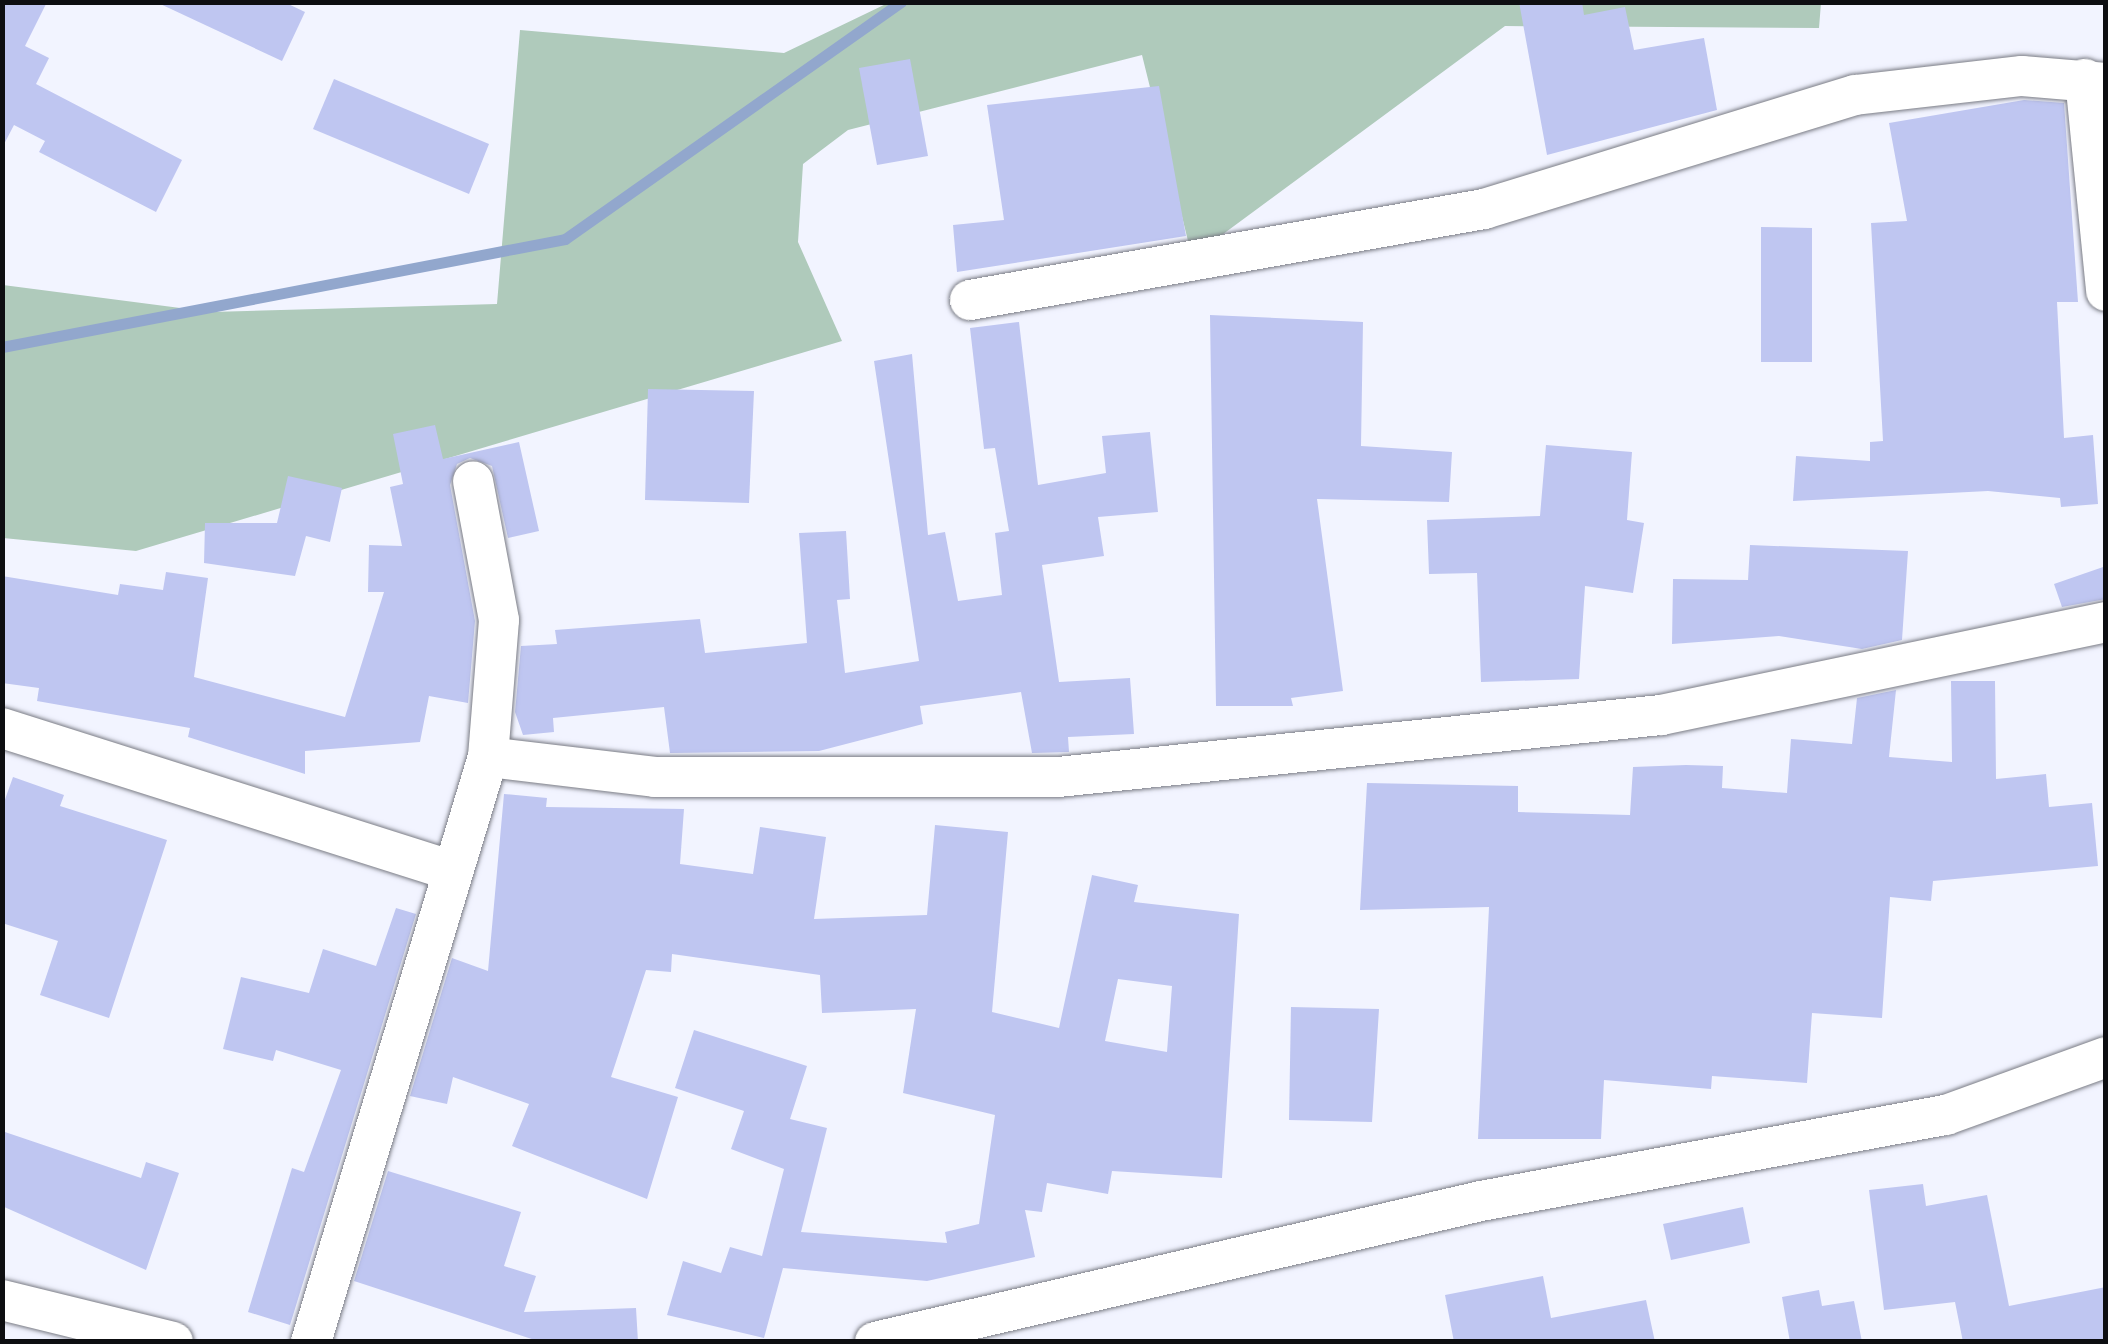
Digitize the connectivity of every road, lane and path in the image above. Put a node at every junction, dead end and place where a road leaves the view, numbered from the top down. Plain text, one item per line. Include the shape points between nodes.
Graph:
1 (2095, 81) edge
2 (2106, 291) edge
3 (970, 300) dead end
4 (474, 482) dead end
5 (2106, 622) edge
6 (2, 728) edge
7 (488, 757) junction
8 (452, 871) junction
9 (2106, 1057) edge
10 (2, 1300) edge
11 (173, 1342) edge
12 (311, 1342) edge
13 (875, 1342) edge

1 - 2 street
1 - 3 street via 2022,76 1855,95 1484,209
4 - 7 street via 499,620
5 - 7 street via 1661,715 1058,777 655,777
6 - 8 street
7 - 8 street
8 - 12 street
9 - 13 street via 1946,1115 1481,1200
10 - 11 street

